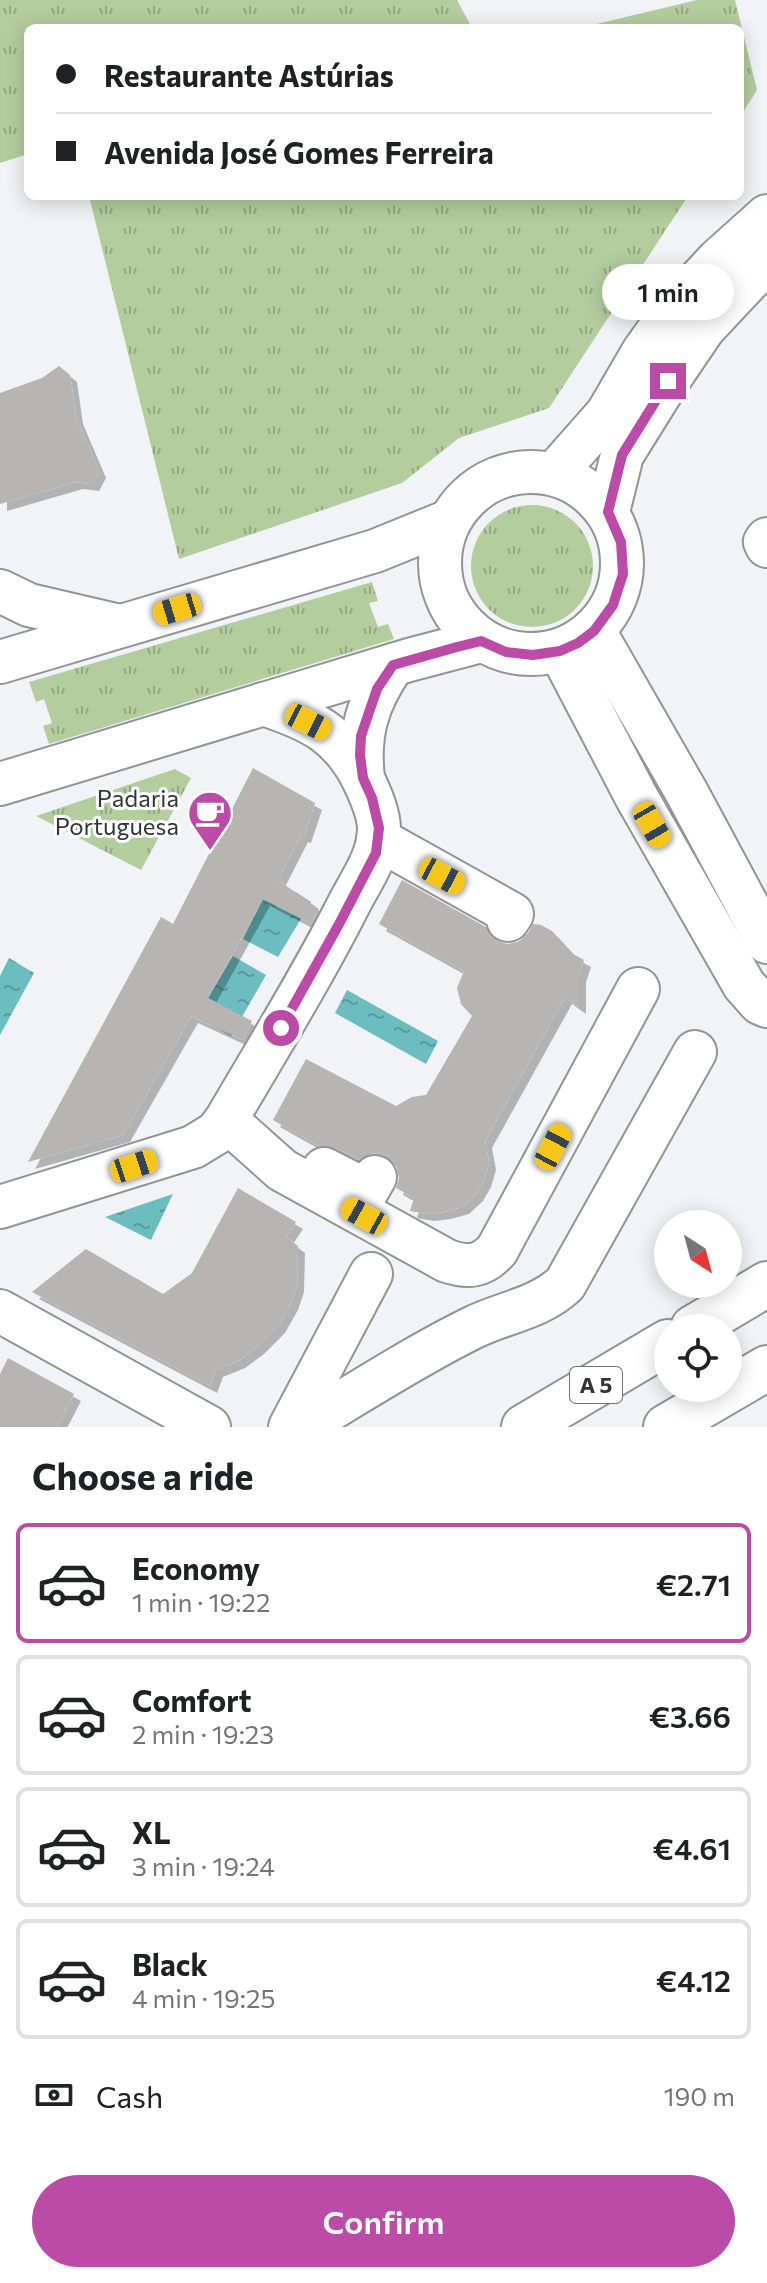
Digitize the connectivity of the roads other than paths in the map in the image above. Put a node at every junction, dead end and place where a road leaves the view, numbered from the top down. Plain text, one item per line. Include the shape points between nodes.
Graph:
1 (767, 216) edge
2 (767, 261) edge
3 (554, 474) junction
4 (608, 512) junction
5 (449, 521) junction
6 (767, 539) edge
7 (767, 546) edge
8 (0, 591) edge
9 (120, 626) junction
10 (481, 641) junction
11 (577, 641) junction
12 (0, 662) edge
13 (393, 665) junction
14 (263, 704) junction
15 (363, 778) junction
16 (0, 784) edge
17 (378, 839) junction
18 (508, 920) dead end
19 (767, 942) edge
20 (638, 989) dead end
21 (767, 1006) edge
22 (695, 1052) dead end
23 (239, 1132) junction
24 (375, 1177) dead end
25 (1, 1206) edge
26 (371, 1274) dead end
27 (767, 1284) edge
28 (717, 1314) edge
29 (8, 1330) edge
30 (654, 1350) edge
31 (146, 1352) dead end
32 (767, 1368) edge
33 (209, 1427) edge
34 (290, 1427) edge
35 (301, 1427) edge
36 (524, 1427) edge
37 (666, 1427) edge

1 - 3 street via 678,303 607,414
2 - 4 street via 704,328 668,381 622,455
3 - 4 street via 585,488
3 - 5 street via 505,475 483,485
4 - 11 street via 621,542 623,574 613,605
5 - 9 street via 375,551
5 - 10 street via 440,574 461,623
6 - 7 street
8 - 9 street via 29,605
9 - 12 street
10 - 11 street via 506,652 533,655
10 - 13 street
11 - 19 street via 687,793
11 - 21 street via 637,798 744,985
13 - 14 street
13 - 15 street via 377,689 361,736
14 - 15 street via 324,730 352,757
14 - 16 street
15 - 17 street
17 - 18 street via 512,914
17 - 23 street via 376,853
20 - 23 street via 497,1250 475,1266 447,1261 282,1170
22 - 35 street via 565,1284 532,1307 443,1343
23 - 24 street via 293,1152 367,1191
23 - 25 street via 216,1133 193,1147 69,1168
26 - 34 street
27 - 28 highway
29 - 31 street via 33,1308 138,1364
29 - 33 street
30 - 36 highway, A 5
32 - 37 highway

